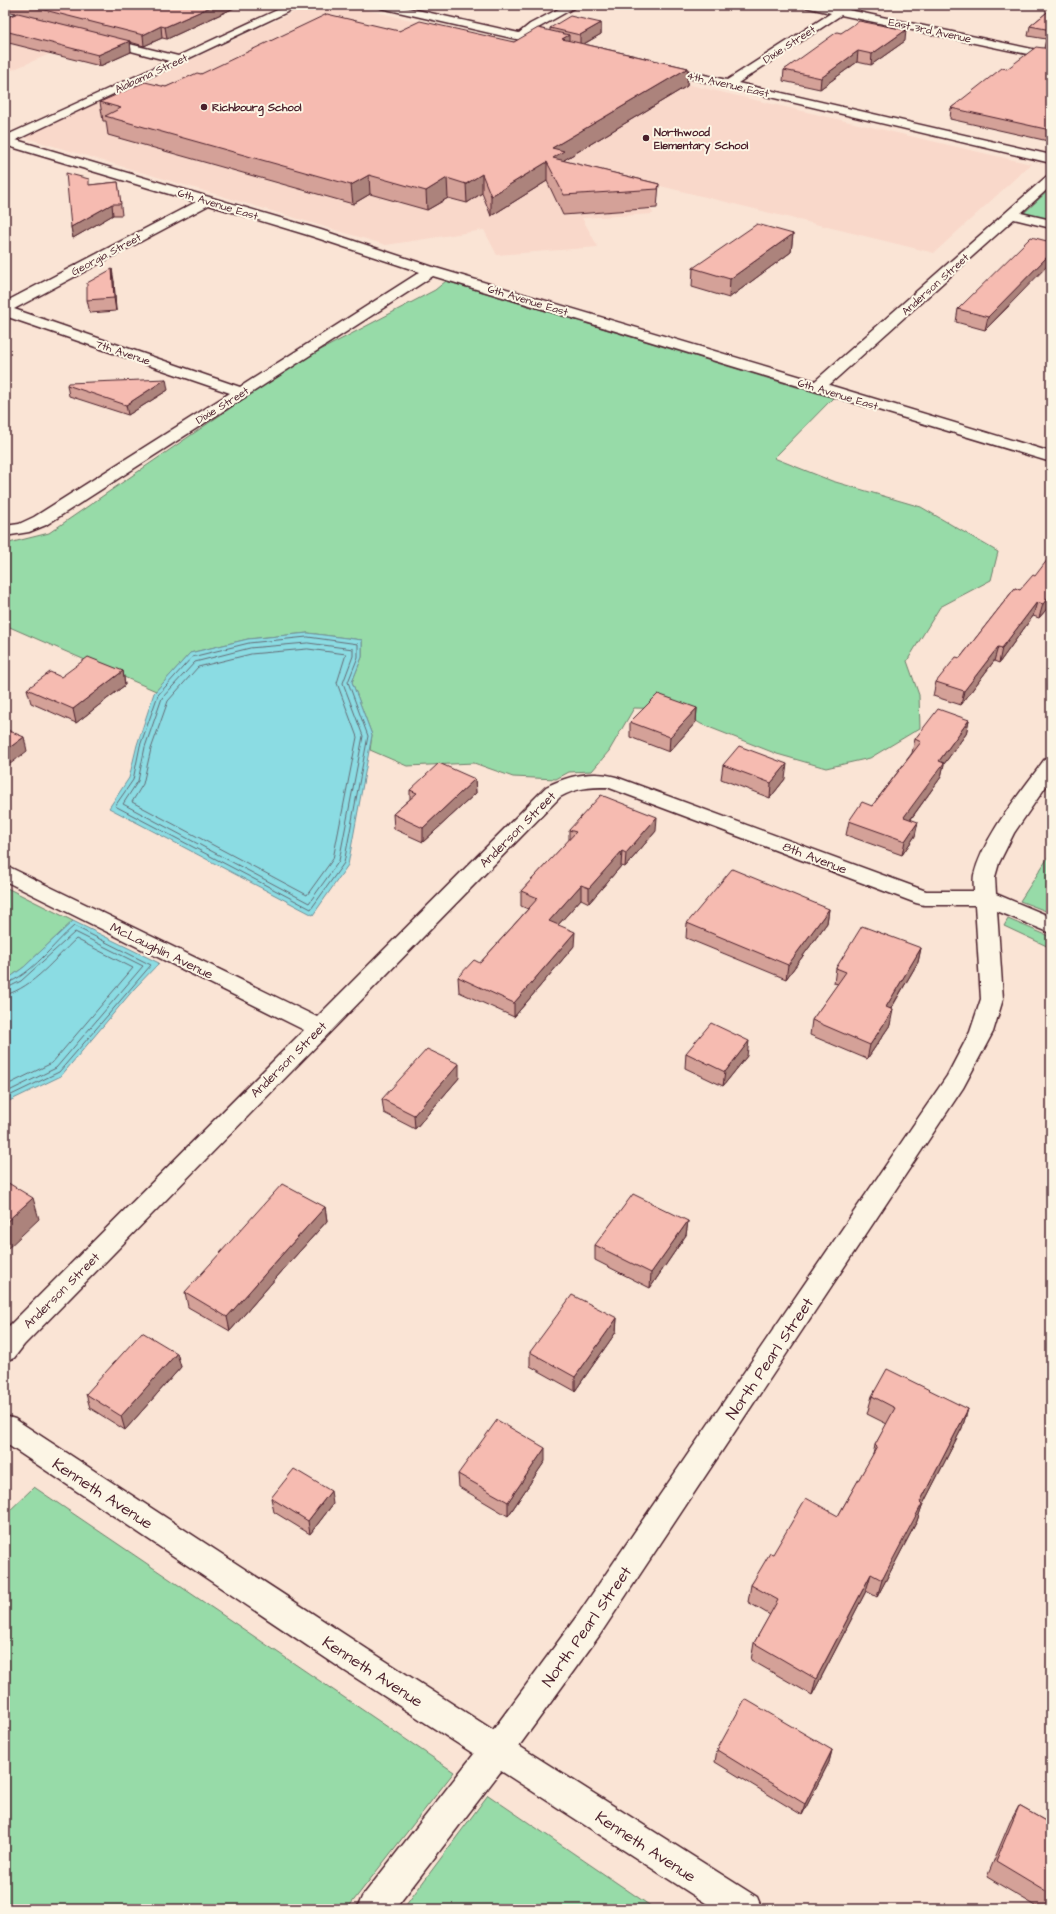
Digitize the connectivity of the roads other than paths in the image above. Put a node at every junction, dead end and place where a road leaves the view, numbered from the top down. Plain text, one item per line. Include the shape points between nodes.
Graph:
1 (33, 5) edge
2 (298, 5) edge
3 (381, 5) edge
4 (574, 5) edge
5 (809, 5) edge
6 (849, 5) edge
7 (839, 11) junction
8 (6, 16) edge
9 (23, 19) edge
10 (92, 37) edge
11 (521, 37) junction
12 (560, 46) edge
13 (1051, 56) edge
14 (180, 60) junction
15 (644, 65) edge
16 (729, 84) junction
17 (5, 141) edge
18 (1051, 159) edge
19 (1051, 179) edge
20 (207, 201) junction
21 (1012, 215) junction
22 (1051, 224) edge
23 (431, 271) junction
24 (5, 308) edge
25 (5, 311) edge
26 (818, 388) junction
27 (241, 392) junction
28 (1051, 458) edge
29 (7, 530) edge
30 (1051, 764) edge
31 (581, 781) joint
32 (5, 872) edge
33 (985, 898) junction
34 (1051, 925) edge
35 (319, 1028) junction
36 (5, 1350) edge
37 (5, 1428) edge
38 (497, 1750) junction
39 (374, 1909) edge
40 (744, 1909) edge

1 - 8 street
2 - 14 street, Alabama Street
3 - 11 street
4 - 11 street via 534,26
5 - 7 street, East 3rd Avenue
6 - 7 street, Dixie Street
7 - 13 street, East 3rd Avenue
7 - 16 street, Dixie Street
8 - 9 street
10 - 14 street
11 - 12 street
14 - 17 street, Alabama Street
15 - 16 street, 4th Avenue East
16 - 18 street, 4th Avenue East
17 - 20 street, 6th Avenue East
19 - 21 street, Anderson Street
20 - 23 street, 6th Avenue East via 352,244
20 - 24 street, Georgia Street
21 - 22 street
21 - 26 street, Anderson Street
23 - 26 street, 6th Avenue East
23 - 27 street, Dixie Street
25 - 27 street, 7th Avenue
26 - 28 street, 6th Avenue East
27 - 29 street, Dixie Street via 40,521 23,528
30 - 33 street, North Pearl Street via 988,863 984,877
31 - 33 street, 8th Avenue via 609,781 628,787 924,898
31 - 35 street, Anderson Street via 568,783 553,792
32 - 35 street, McLaughlin Avenue
33 - 34 street, 8th Avenue
33 - 38 street, North Pearl Street via 992,999 975,1047 950,1089 592,1620
35 - 36 street, Anderson Street
37 - 38 street, Kenneth Avenue via 349,1656
38 - 39 street, North Pearl Street
38 - 40 street, Kenneth Avenue

